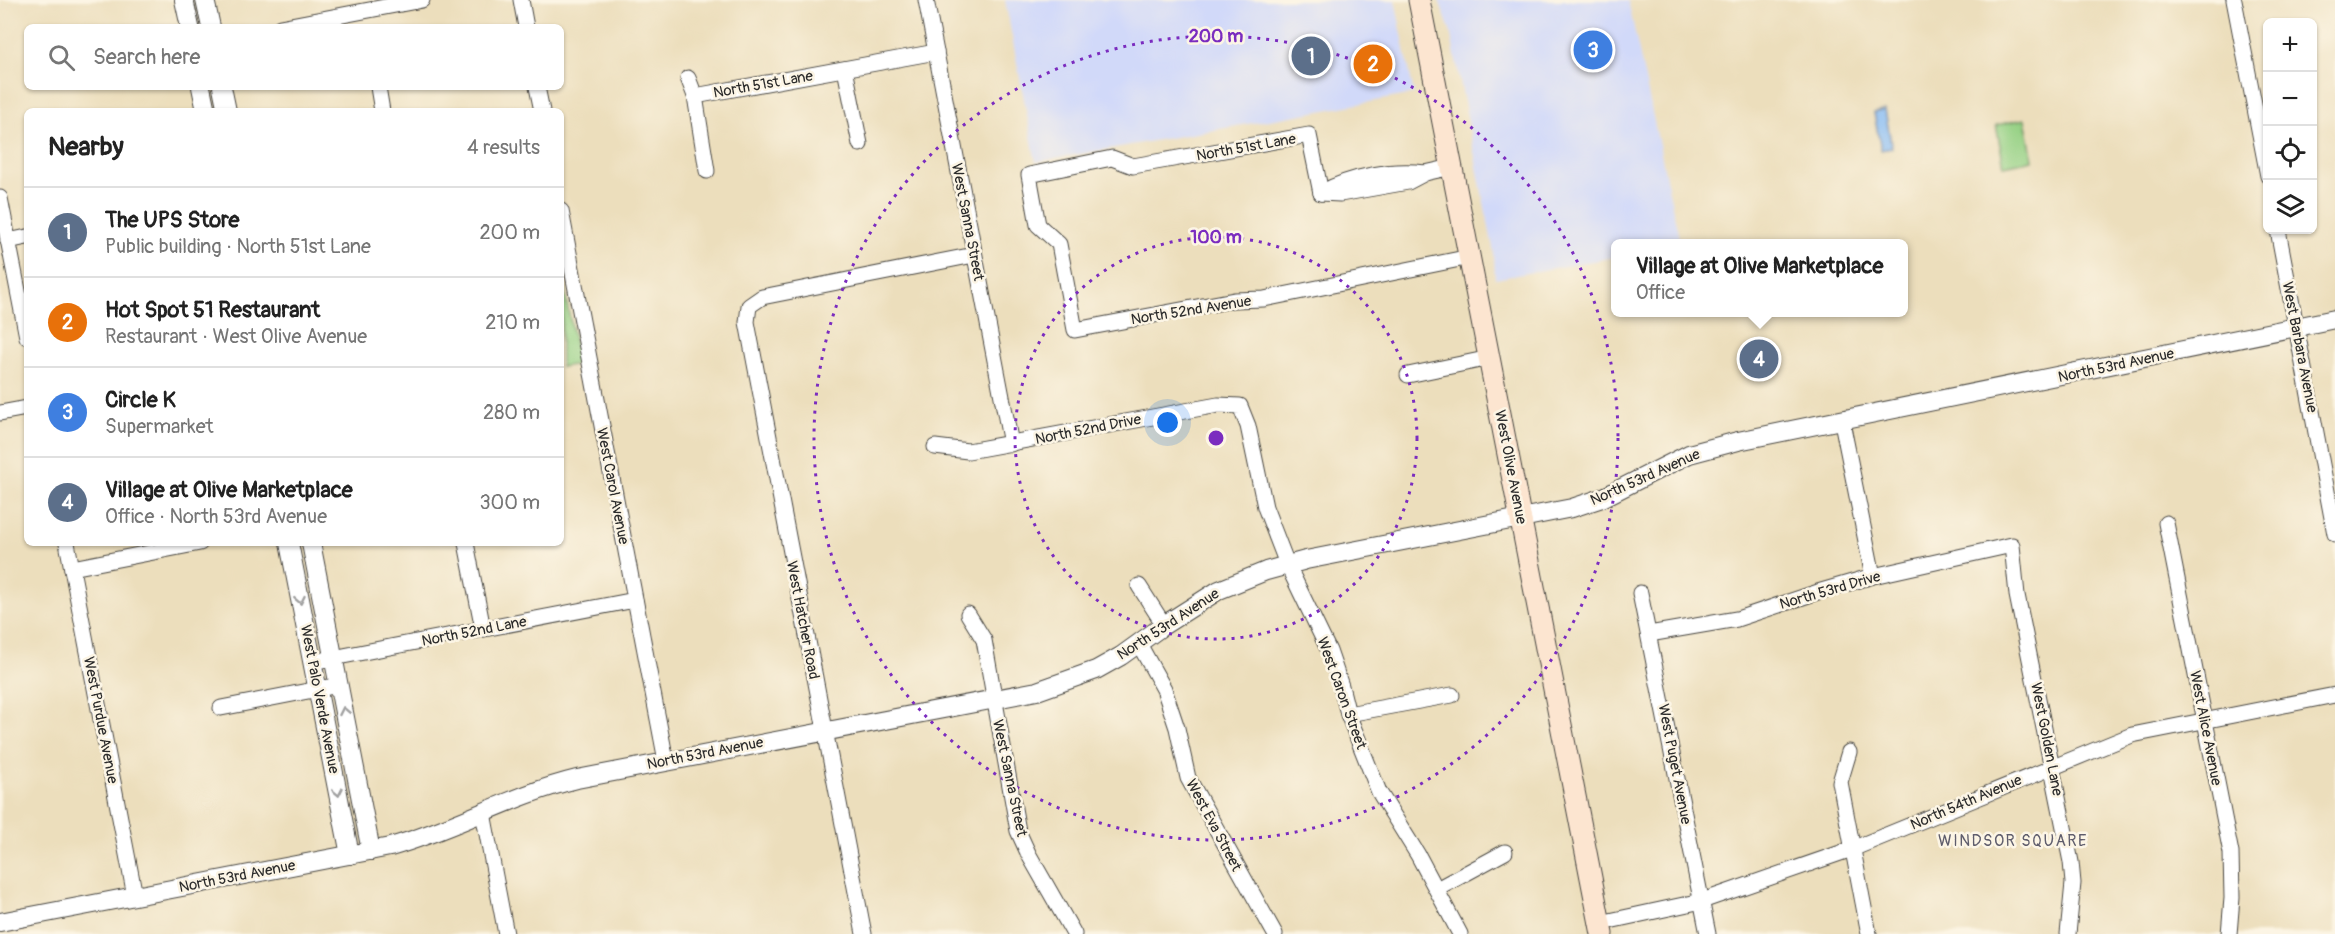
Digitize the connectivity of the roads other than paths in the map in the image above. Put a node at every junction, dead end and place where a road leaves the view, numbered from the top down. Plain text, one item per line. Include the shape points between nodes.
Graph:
1 (184, 0) edge
2 (206, 0) edge
3 (422, 0) edge
4 (521, 0) edge
5 (926, 0) edge
6 (1419, 0) edge
7 (2234, 0) edge
8 (363, 11) junction
9 (189, 24) edge
10 (210, 24) edge
11 (296, 24) edge
12 (366, 24) edge
13 (525, 24) edge
14 (936, 52) junction
15 (845, 69) junction
16 (688, 78) dead end
17 (202, 90) edge
18 (223, 90) edge
19 (378, 90) edge
20 (538, 90) edge
21 (696, 96) junction
22 (205, 108) edge
23 (226, 108) edge
24 (382, 108) edge
25 (541, 108) edge
26 (860, 144) dead end
27 (2263, 150) edge
28 (1452, 167) junction
29 (707, 171) dead end
30 (1029, 175) joint
31 (0, 198) edge
32 (564, 226) edge
33 (2279, 234) edge
34 (24, 238) edge
35 (8, 241) junction
36 (974, 255) junction
37 (1470, 257) junction
38 (2335, 318) edge
39 (24, 323) edge
40 (2296, 327) junction
41 (1490, 358) junction
42 (1408, 375) dead end
43 (1240, 406) joint
44 (24, 409) edge
45 (0, 413) edge
46 (1842, 422) junction
47 (1011, 444) junction
48 (935, 447) dead end
49 (1522, 518) junction
50 (2166, 523) dead end
51 (2335, 534) edge
52 (2012, 545) joint
53 (68, 546) edge
54 (185, 546) edge
55 (290, 546) edge
56 (312, 546) edge
57 (467, 546) edge
58 (1287, 564) junction
59 (72, 568) junction
60 (1874, 576) junction
61 (1139, 586) dead end
62 (1640, 593) dead end
63 (635, 600) junction
64 (968, 614) dead end
65 (1164, 625) junction
66 (483, 629) junction
67 (1649, 634) junction
68 (1139, 644) junction
69 (333, 658) junction
70 (312, 662) junction
71 (339, 685) junction
72 (318, 689) junction
73 (1452, 695) dead end
74 (2335, 695) edge
75 (995, 699) junction
76 (221, 708) dead end
77 (1348, 714) junction
78 (2205, 720) junction
79 (824, 731) junction
80 (1849, 752) dead end
81 (666, 760) junction
82 (2052, 766) junction
83 (483, 813) junction
84 (1852, 849) junction
85 (371, 851) junction
86 (1505, 852) dead end
87 (350, 855) junction
88 (1437, 889) junction
89 (135, 896) junction
90 (1702, 901) junction
91 (0, 922) edge
92 (1601, 928) edge
93 (506, 934) edge
94 (864, 934) edge
95 (1074, 934) edge
96 (1275, 934) edge
97 (1460, 934) edge
98 (1708, 934) edge
99 (1869, 934) edge
100 (2068, 934) edge
101 (2229, 934) edge

1 - 9 street
2 - 10 street
3 - 8 street
4 - 13 street
5 - 14 street, West Sanna Street
6 - 28 main road, West Olive Avenue
7 - 27 street
8 - 11 street
8 - 12 street
14 - 15 street, North 51st Lane
14 - 36 street, West Sanna Street
15 - 21 street, North 51st Lane
15 - 26 street
16 - 21 street
17 - 22 street
18 - 23 street
19 - 24 street
20 - 25 street
21 - 29 street
28 - 30 street, North 51st Lane via 1425,173 1408,182 1340,194 1321,193 1309,135 1133,166 1112,158
28 - 37 main road, West Olive Avenue
30 - 37 street, North 52nd Avenue via 1038,225 1059,244 1075,330 1234,300 1285,295
31 - 35 street
32 - 63 street, West Carol Avenue
33 - 40 street, West Barbara Avenue
34 - 35 street
35 - 39 street
36 - 47 street, West Sanna Street
36 - 79 street, West Hatcher Road via 762,297 749,306 747,322
37 - 41 main road, West Olive Avenue
38 - 40 street, North 53rd Avenue
40 - 46 street, North 53rd Avenue
40 - 51 street, West Barbara Avenue
41 - 42 street
41 - 49 main road, West Olive Avenue
43 - 47 street, North 52nd Drive via 1218,405
43 - 58 street, West Caron Street via 1265,507
44 - 45 street
46 - 49 street, North 53rd Avenue via 1689,454 1602,498
46 - 60 street
47 - 48 street, North 52nd Drive via 968,451
49 - 58 street, North 53rd Avenue
49 - 92 main road, West Olive Avenue
50 - 78 street, West Alice Avenue
52 - 60 street, North 53rd Drive
52 - 82 street, West Golden Lane
53 - 59 street, West Purdue Avenue
54 - 59 street
55 -> 70 street, West Palo Verde Avenue
56 - 69 street, West Palo Verde Avenue
57 - 66 street
58 - 65 street, North 53rd Avenue via 1219,590
58 - 77 street, West Caron Street via 1329,651
59 - 89 street, West Purdue Avenue
60 - 67 street, North 53rd Drive via 1737,619
61 - 65 street
62 - 67 street, West Puget Avenue
63 - 66 street, North 52nd Lane
63 - 81 street, West Carol Avenue
64 - 75 street, West Sanna Street via 984,640
65 - 68 street, North 53rd Avenue
66 - 69 street, North 52nd Lane
67 - 90 street, West Puget Avenue
68 - 75 street, North 53rd Avenue via 1096,670 1065,682
68 - 96 street, West Eva Street via 1164,689 1188,778
69 - 70 street, North 52nd Lane
69 - 71 street, West Palo Verde Avenue
70 - 72 street, West Palo Verde Avenue
71 - 72 street
85 -> 71 street, West Palo Verde Avenue
72 - 76 street
72 -> 87 street, West Palo Verde Avenue
73 - 77 street
74 - 78 street, North 54th Avenue
75 - 79 street, North 53rd Avenue
75 - 95 street, West Sanna Street via 1018,831
77 - 88 street, West Caron Street via 1379,792
78 - 82 street, North 54th Avenue via 2132,735
78 - 101 street, West Alice Avenue via 2231,853
79 - 81 street, North 53rd Avenue
79 - 94 street, West Hatcher Road
80 - 84 street via 1840,782
81 - 83 street, North 53rd Avenue via 542,787
82 - 84 street, North 54th Avenue
82 - 100 street, West Golden Lane via 2073,883
83 - 85 street, North 53rd Avenue via 422,838
83 - 93 street
84 - 90 street, North 54th Avenue
84 - 99 street
85 - 87 street, North 53rd Avenue
86 - 88 street
87 - 89 street, North 53rd Avenue
88 - 97 street, West Caron Street
89 - 91 street, North 53rd Avenue
90 - 92 street, North 54th Avenue
90 - 98 street, West Puget Avenue

